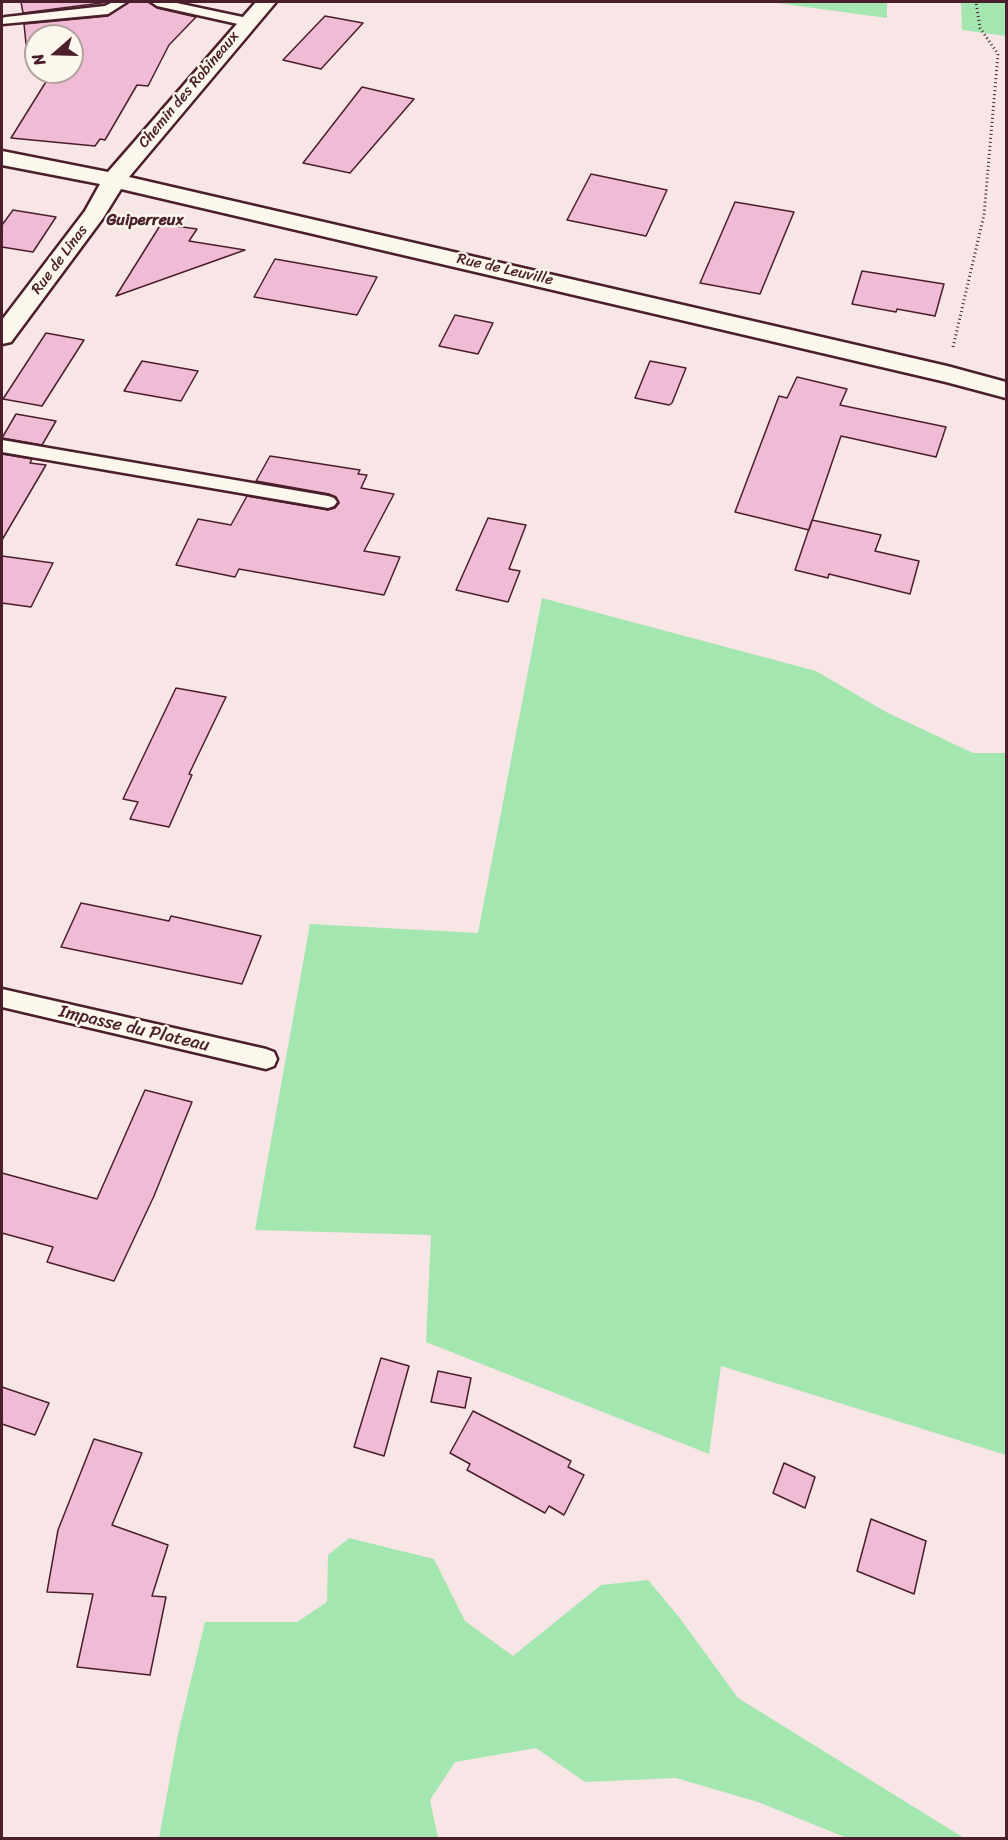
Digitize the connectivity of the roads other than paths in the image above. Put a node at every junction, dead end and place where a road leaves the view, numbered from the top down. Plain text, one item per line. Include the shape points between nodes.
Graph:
1 (121, 2) edge
2 (157, 2) edge
3 (266, 2) edge
4 (6, 21) dead end
5 (247, 22) junction
6 (2, 158) edge
7 (114, 180) junction
8 (2, 336) edge
9 (1006, 390) edge
10 (2, 446) edge
11 (328, 502) dead end
12 (2, 998) edge
13 (266, 1059) dead end

1 - 4 lane via 108,10
2 - 5 lane
3 - 5 street, Chemin des Robineaux
5 - 7 street, Chemin des Robineaux
6 - 7 street, Rue de Leuville
7 - 8 street, Rue de Linas via 95,213
7 - 9 street, Rue de Leuville
10 - 11 lane
12 - 13 lane, Impasse du Plateau

